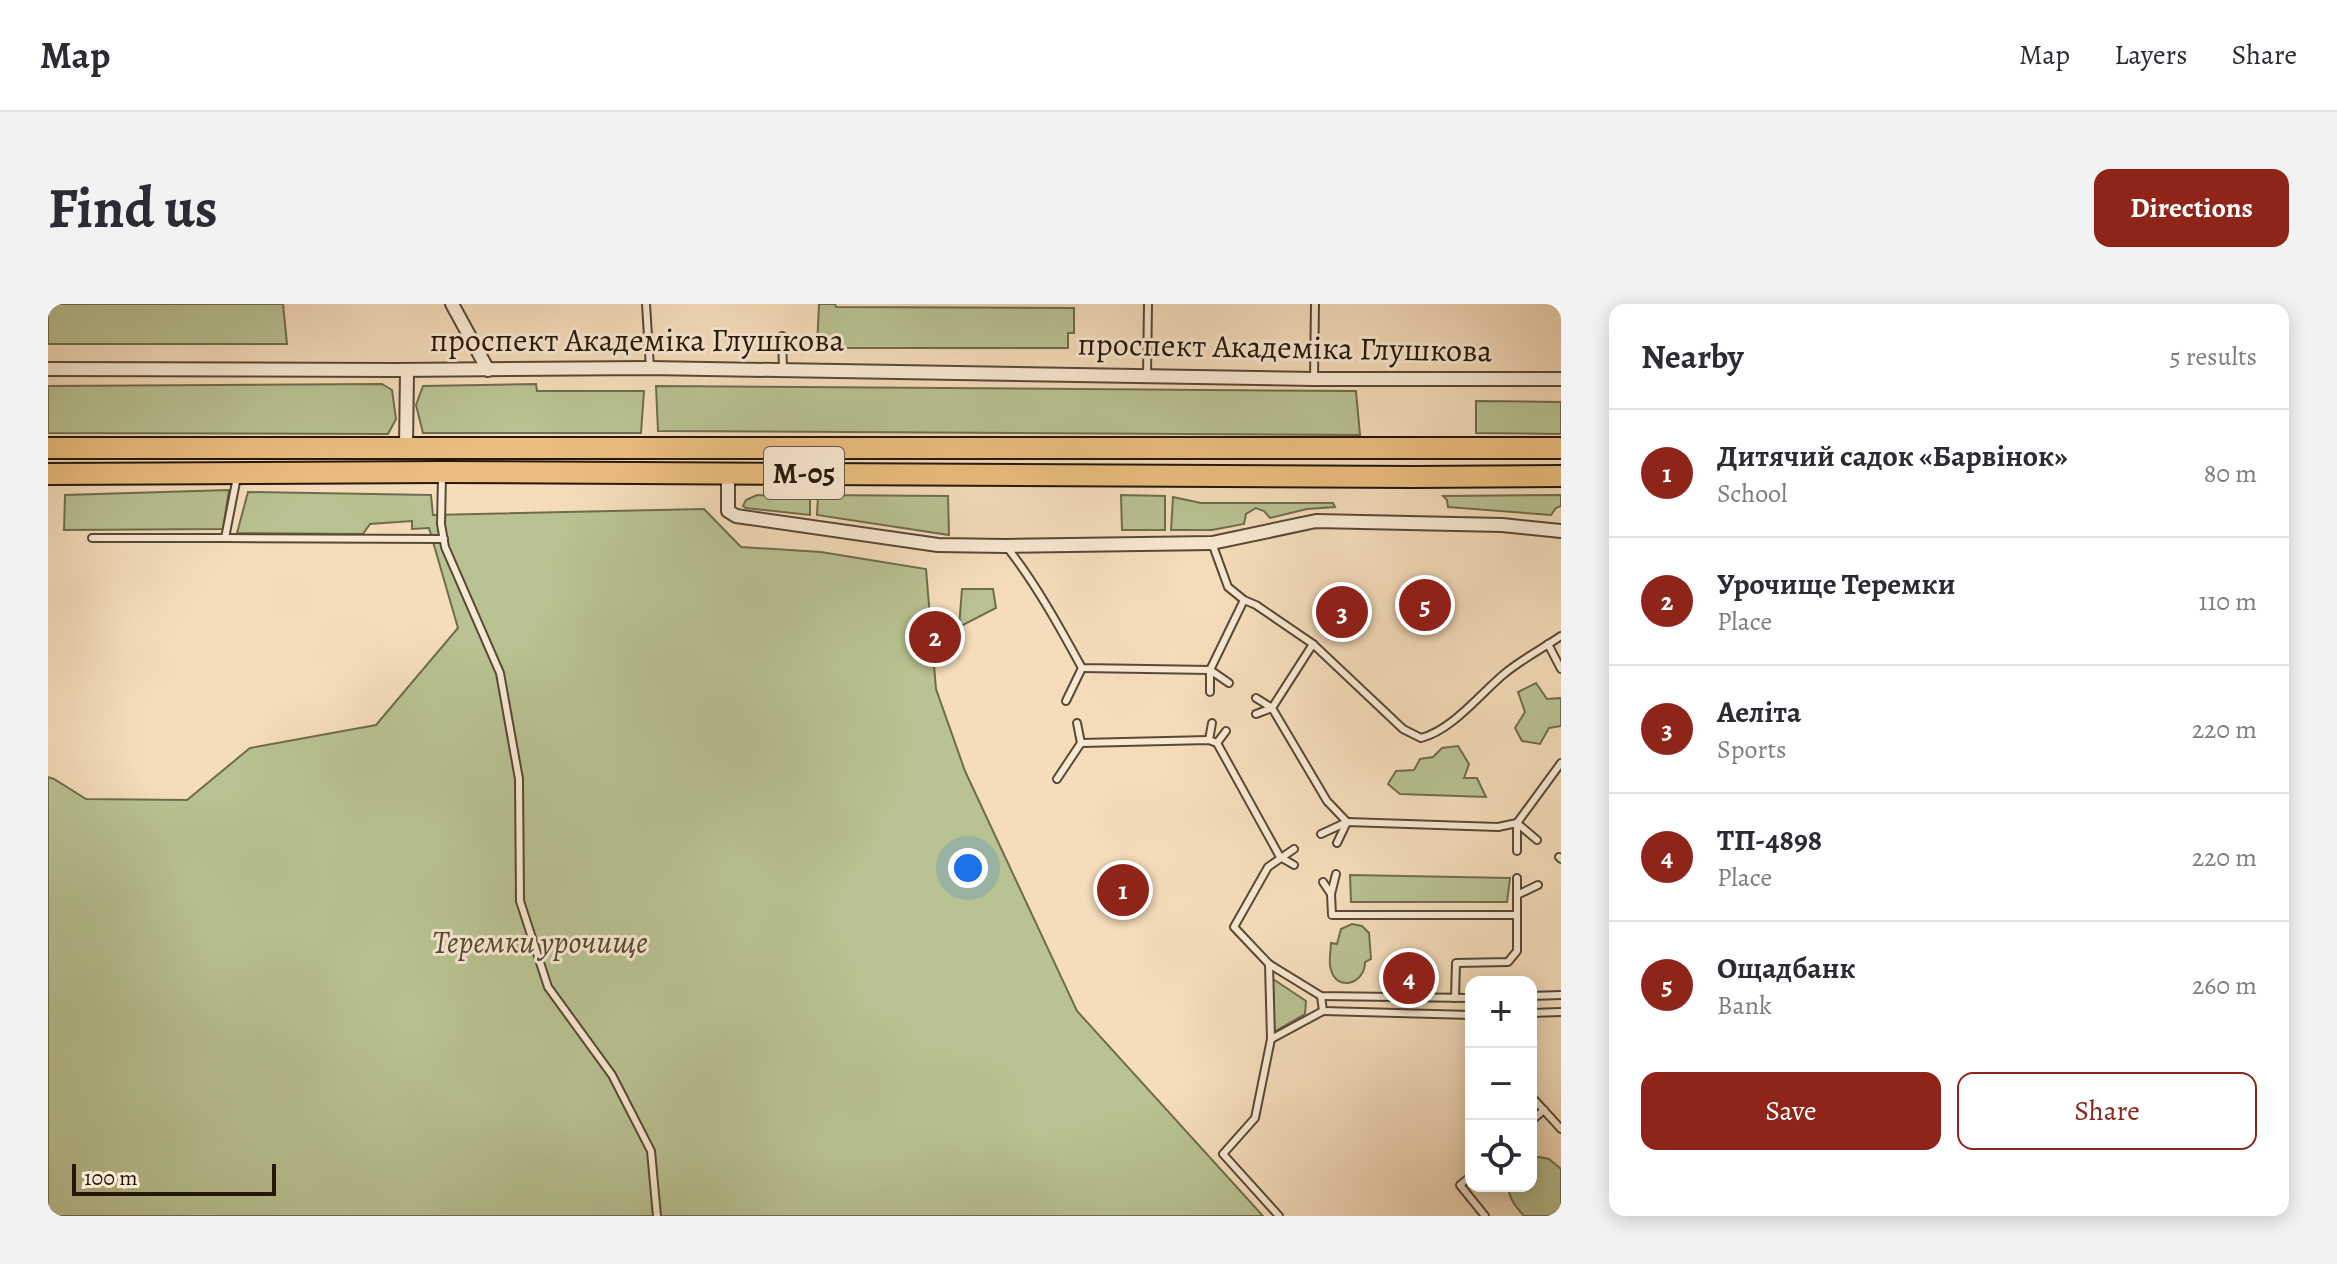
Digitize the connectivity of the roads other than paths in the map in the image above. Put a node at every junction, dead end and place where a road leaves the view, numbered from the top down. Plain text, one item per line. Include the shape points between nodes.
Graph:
1 (452, 304) edge
2 (646, 304) edge
3 (1148, 304) edge
4 (1315, 304) edge
5 (782, 336) dead end
6 (650, 368) junction
7 (48, 369) edge
8 (407, 370) junction
9 (488, 370) junction
10 (783, 370) junction
11 (1147, 376) junction
12 (1314, 379) junction
13 (1561, 379) edge
14 (406, 447) junction
15 (48, 448) edge
16 (1561, 448) edge
17 (442, 472) junction
18 (238, 473) junction
19 (48, 474) edge
20 (728, 474) junction
21 (1561, 476) edge
22 (1561, 531) edge
23 (92, 538) dead end
24 (225, 538) junction
25 (444, 539) junction
26 (1212, 543) junction
27 (1006, 546) junction
28 (1244, 600) junction
29 (1561, 636) edge
30 (1313, 644) junction
31 (1548, 644) junction
32 (1082, 668) junction
33 (1561, 669) edge
34 (1210, 670) junction
35 (1229, 683) dead end
36 (1210, 692) dead end
37 (1256, 698) dead end
38 (1066, 701) dead end
39 (1272, 708) junction
40 (1256, 714) dead end
41 (1077, 723) dead end
42 (1212, 723) dead end
43 (1226, 731) dead end
44 (1213, 741) junction
45 (1081, 743) junction
46 (1561, 763) edge
47 (1057, 779) dead end
48 (1347, 822) junction
49 (1517, 823) junction
50 (1321, 834) dead end
51 (1537, 840) dead end
52 (1337, 843) dead end
53 (1294, 849) dead end
54 (1517, 851) dead end
55 (1280, 857) junction
56 (1294, 865) dead end
57 (1336, 874) dead end
58 (1517, 878) dead end
59 (1323, 882) dead end
60 (1538, 885) dead end
61 (1331, 894) junction
62 (1517, 895) junction
63 (1517, 915) junction
64 (1269, 964) junction
65 (1561, 995) edge
66 (1321, 996) junction
67 (1537, 996) edge
68 (1455, 998) junction
69 (1465, 998) edge
70 (1323, 1011) junction
71 (1561, 1012) edge
72 (1537, 1013) edge
73 (1465, 1015) edge
74 (1271, 1039) junction
75 (1537, 1102) edge
76 (1544, 1110) junction
77 (1532, 1120) edge
78 (1561, 1129) edge
79 (1466, 1192) edge
80 (657, 1216) edge
81 (1279, 1216) edge
82 (1485, 1216) edge

1 - 9 street
2 - 6 lane
3 - 11 lane
4 - 12 lane
5 - 10 lane
6 - 9 street, проспект Академіка Глушкова
6 - 10 street, проспект Академіка Глушкова
7 - 8 street, проспект Академіка Глушкова
8 - 9 street, проспект Академіка Глушкова
8 - 14 street
10 - 11 street, проспект Академіка Глушкова
11 - 12 street, проспект Академіка Глушкова
12 - 13 street, проспект Академіка Глушкова
14 - 15 highway, М-05
14 - 16 highway, М-05
17 - 18 highway, М-05
17 - 20 highway, М-05
17 - 25 lane
18 - 19 highway, М-05
18 - 24 lane
20 - 21 highway, М-05
20 - 27 street via 728,511 736,516 938,545
22 - 26 street via 1316,521
23 - 24 lane
24 - 25 lane
25 - 80 lane via 500,673 519,779 520,901 548,987 612,1075 651,1151
26 - 27 street
26 - 28 lane via 1228,587
27 - 32 lane
28 - 30 lane
28 - 34 lane
29 - 31 lane
30 - 31 lane via 1403,729 1421,738 1437,734 1504,674
30 - 39 lane
31 - 33 lane
32 - 34 lane
32 - 38 lane
34 - 35 lane
34 - 36 lane
37 - 39 lane
39 - 40 lane
39 - 48 lane via 1327,801
41 - 45 lane
42 - 44 lane
43 - 44 lane
44 - 45 lane
44 - 55 lane
45 - 47 lane
46 - 49 lane
48 - 49 lane via 1498,827
48 - 50 lane
48 - 52 lane
49 - 51 lane
49 - 54 lane
53 - 55 lane
55 - 56 lane
55 - 64 lane via 1268,867 1234,927
57 - 61 lane
58 - 62 lane
59 - 61 lane
60 - 62 lane
61 - 63 lane via 1332,915
62 - 63 lane
63 - 68 lane via 1517,951 1508,962 1456,963
64 - 66 lane
64 - 74 lane
65 - 67 lane
66 - 68 lane
66 - 70 lane
68 - 69 lane
70 - 73 lane
70 - 74 lane
71 - 72 lane
74 - 81 lane via 1255,1118 1223,1154
75 - 76 lane
76 - 77 lane
76 - 78 lane
79 - 82 lane

